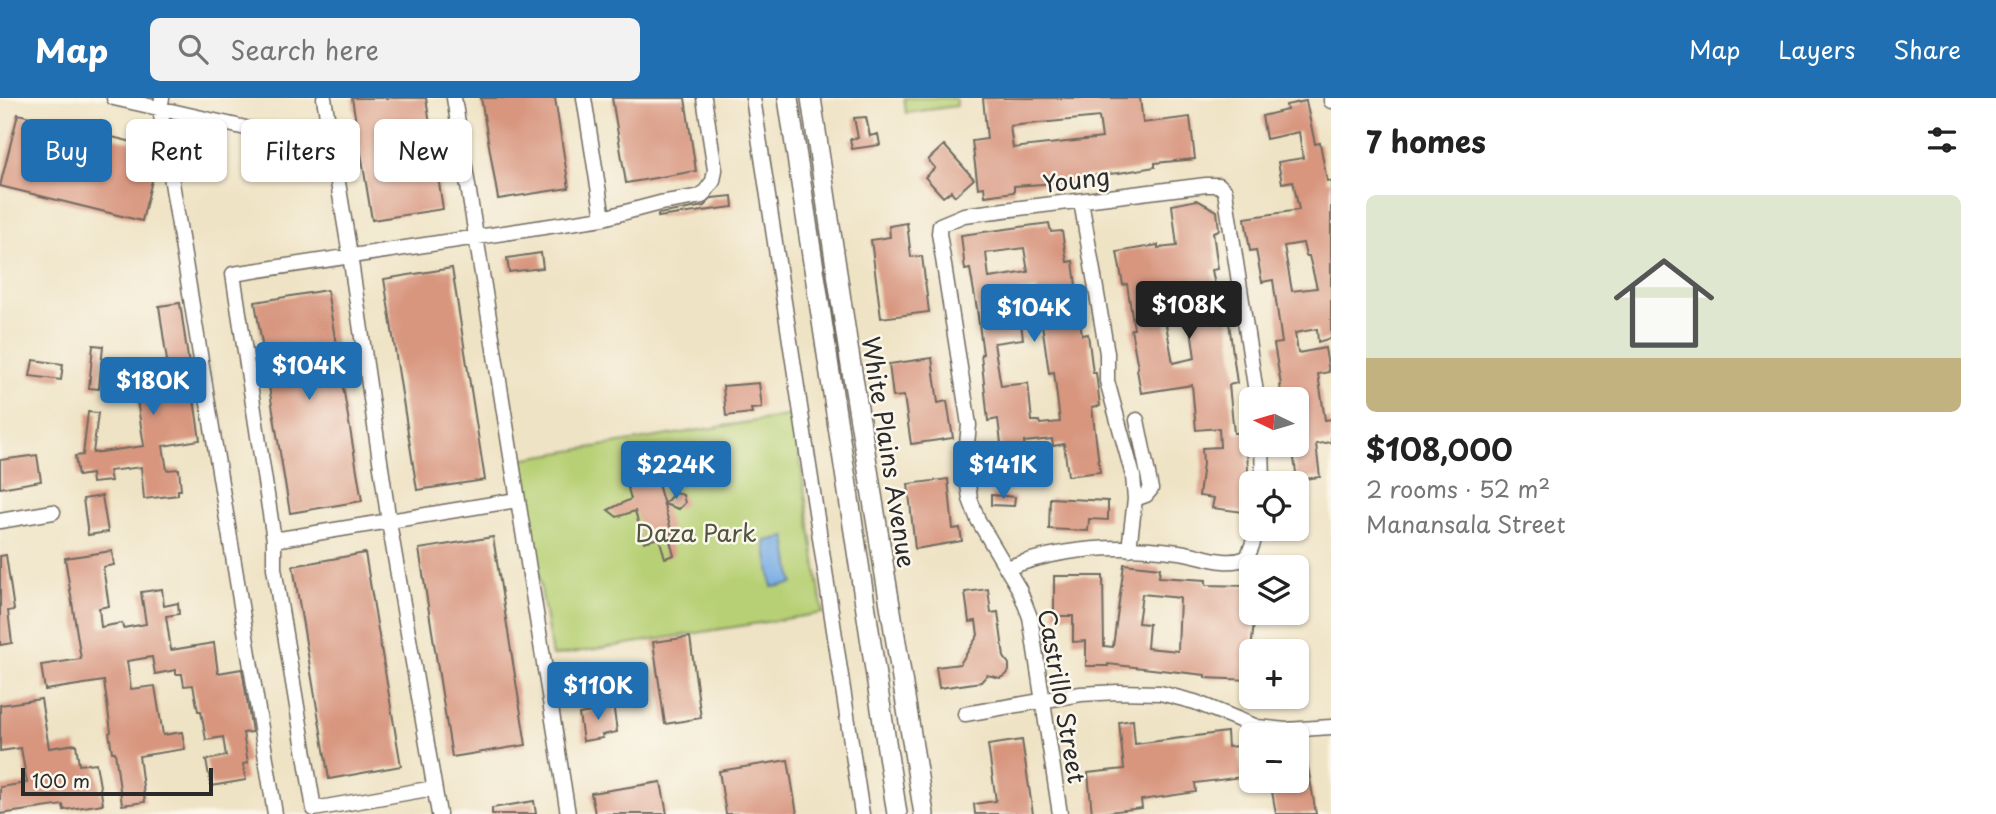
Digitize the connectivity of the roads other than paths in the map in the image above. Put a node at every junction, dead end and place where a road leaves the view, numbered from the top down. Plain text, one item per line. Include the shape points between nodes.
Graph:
1 (114, 98) edge
2 (324, 98) edge
3 (454, 98) edge
4 (584, 98) edge
5 (704, 98) edge
6 (753, 98) edge
7 (788, 98) edge
8 (811, 98) edge
9 (161, 103) edge
10 (241, 124) edge
11 (1081, 201) junction
12 (603, 218) junction
13 (940, 225) joint
14 (477, 236) junction
15 (350, 255) junction
16 (848, 346) junction
17 (826, 350) junction
18 (1255, 387) edge
19 (1138, 420) dead end
20 (1135, 499) junction
21 (517, 500) junction
22 (52, 512) dead end
23 (0, 521) edge
24 (389, 522) junction
25 (274, 540) junction
26 (1253, 541) edge
27 (1129, 549) junction
28 (1007, 568) junction
29 (1042, 701) junction
30 (965, 714) dead end
31 (1331, 727) edge
32 (434, 788) junction
33 (275, 814) edge
34 (439, 814) edge
35 (568, 814) edge
36 (862, 814) edge
37 (897, 814) edge
38 (924, 814) edge
39 (1060, 814) edge

1 - 9 street
2 - 15 street
3 - 14 street
4 - 12 street
5 - 12 street via 715,170 708,190 702,196
6 - 36 street
7 - 17 street, White Plains Avenue
8 - 16 street, White Plains Avenue
9 - 10 street
9 - 33 street
11 - 13 street, Young via 964,215
11 - 18 street, Young via 1206,185 1219,185 1225,191
11 - 20 street via 1107,353 1107,381
12 - 14 street
13 - 28 street, Castrillo Street via 969,425 965,462 970,499
14 - 15 street
14 - 21 street
15 - 24 street
15 - 25 street via 233,274
16 - 17 street
16 - 38 street, White Plains Avenue
17 - 37 street, White Plains Avenue
19 - 20 street via 1152,489
20 - 27 street
21 - 24 street
21 - 35 street
22 - 23 street
24 - 25 street
24 - 32 street
25 - 32 street via 274,568 314,808
26 - 27 street via 1247,558 1222,562 1179,552
27 - 28 street via 1062,552
28 - 29 street, Castrillo Street via 1030,617
29 - 30 street
29 - 31 street via 1081,694 1160,693 1257,727
29 - 39 street, Castrillo Street
32 - 34 street

